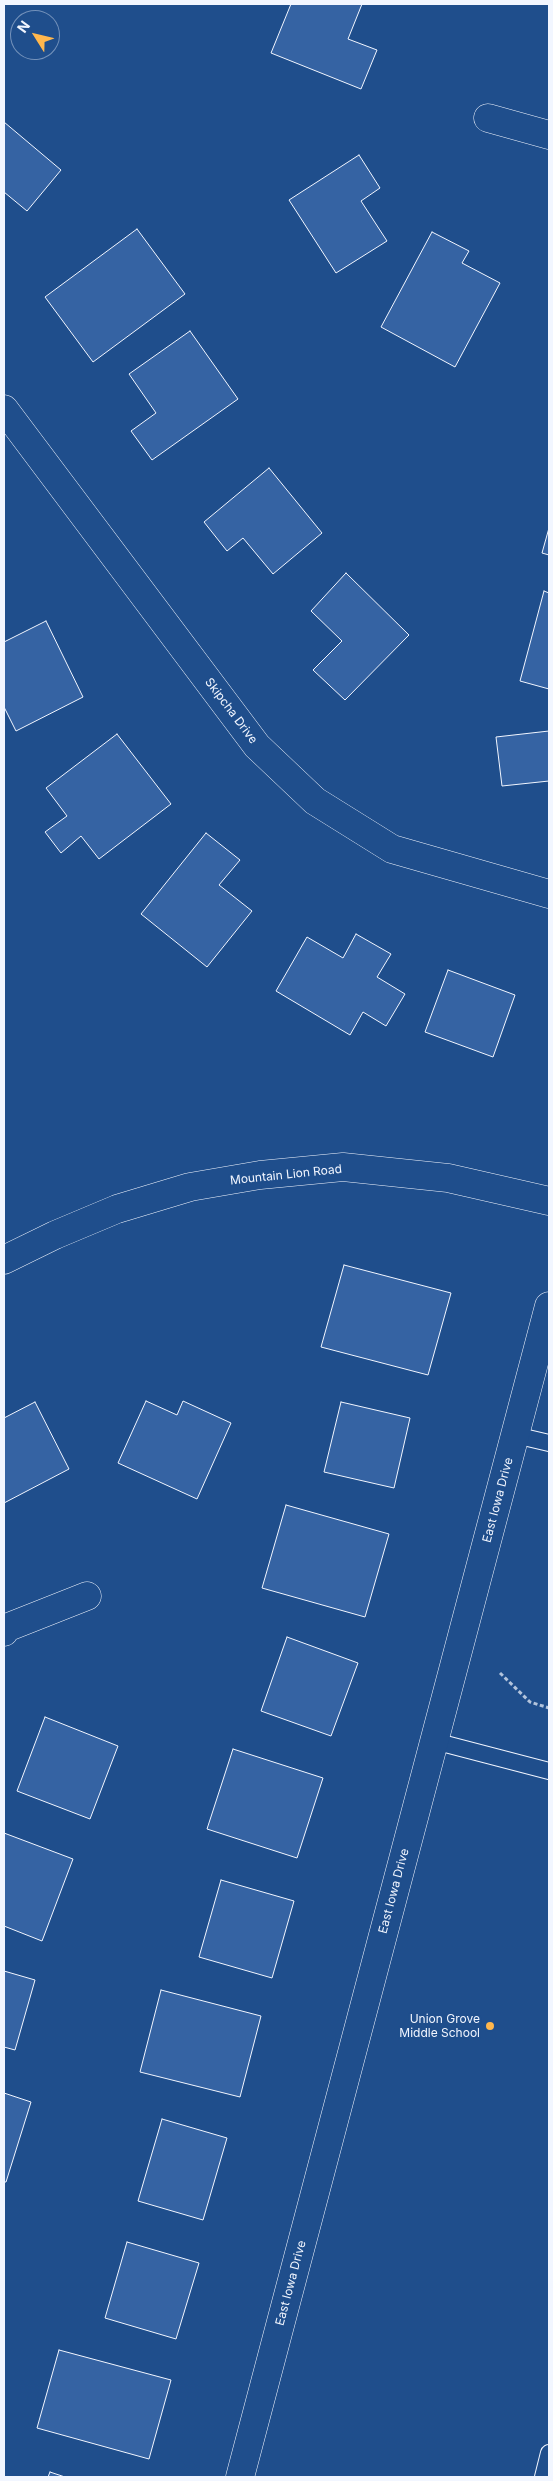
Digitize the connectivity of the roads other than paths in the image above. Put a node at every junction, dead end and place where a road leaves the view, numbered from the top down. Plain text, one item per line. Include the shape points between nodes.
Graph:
1 (488, 118) dead end
2 (549, 135) edge
3 (4, 409) edge
4 (549, 894) edge
5 (549, 1201) edge
6 (4, 1260) edge
7 (549, 1306) edge
8 (515, 1435) junction
9 (549, 1443) edge
10 (87, 1596) dead end
11 (4, 1632) edge
12 (434, 1741) junction
13 (549, 1771) edge
14 (549, 2453) edge
15 (240, 2477) edge
16 (543, 2477) edge

1 - 2 street
3 - 4 street, Skipcha Drive via 257,746 315,800 392,850
5 - 6 street, Mountain Lion Road via 448,1178 343,1167 260,1175 190,1187 117,1209
7 - 8 street, East Iowa Drive
8 - 9 lane
8 - 12 street, East Iowa Drive
10 - 11 street via 6,1628
12 - 13 lane
12 - 15 street, East Iowa Drive
14 - 16 lane

